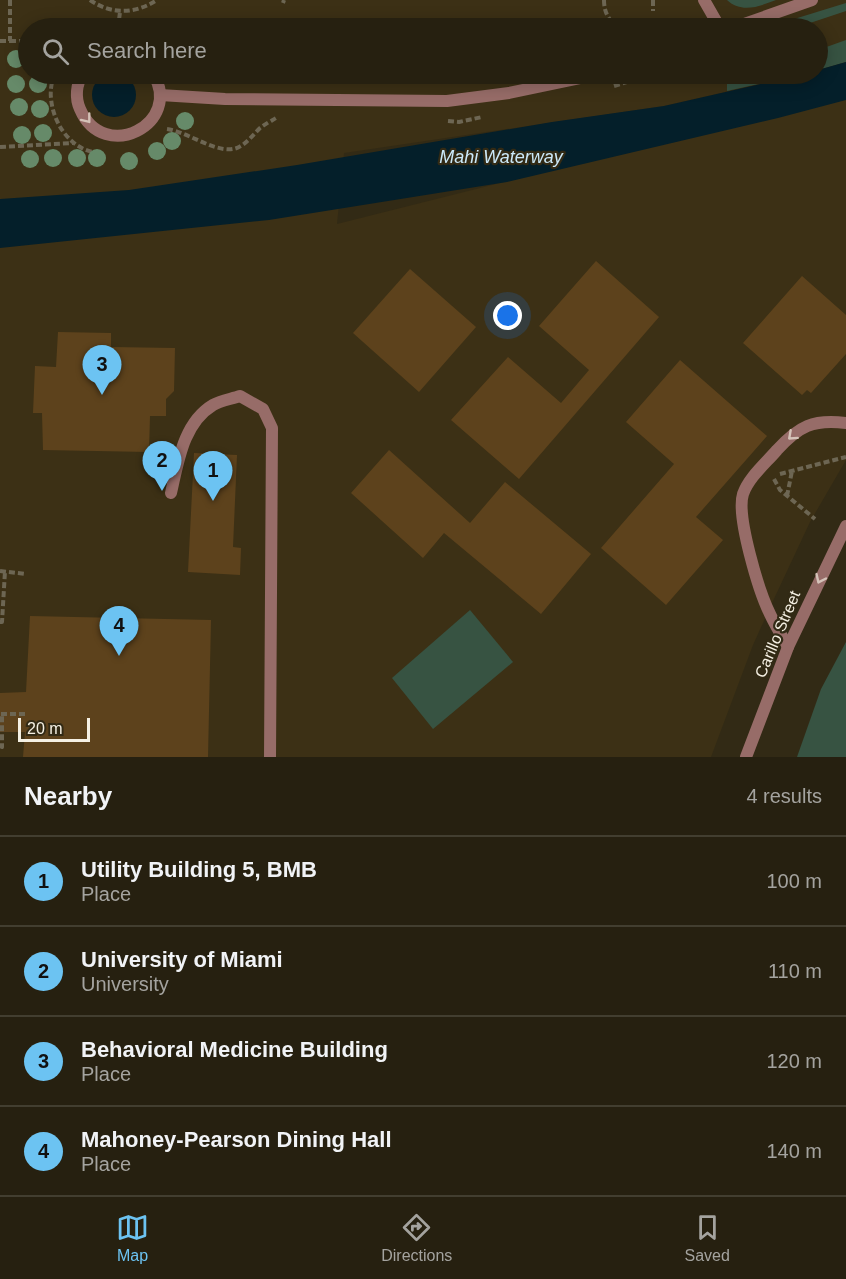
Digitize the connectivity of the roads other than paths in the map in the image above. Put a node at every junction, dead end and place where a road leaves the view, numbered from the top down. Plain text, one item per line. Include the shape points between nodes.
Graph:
1 (704, 0) edge
2 (812, 0) edge
3 (714, 18) edge
4 (761, 18) edge
5 (79, 84) edge
6 (158, 84) edge
7 (552, 84) edge
8 (160, 95) junction
9 (846, 423) edge
10 (171, 493) dead end
11 (846, 526) edge
12 (788, 647) junction
13 (270, 757) edge
14 (746, 757) edge

1 - 3 street
2 - 4 street
5 -> 8 street via 78,104 83,117 104,134 117,136 131,135 143,128 153,118
6 - 8 street
7 - 8 street via 447,101
9 -> 12 street via 819,422 792,434 750,480 744,492 743,522 763,599
10 - 13 street via 182,445 194,423 212,405 240,396 263,408 272,428
11 -> 12 street, Carillo Street
12 - 14 street, Carillo Street

